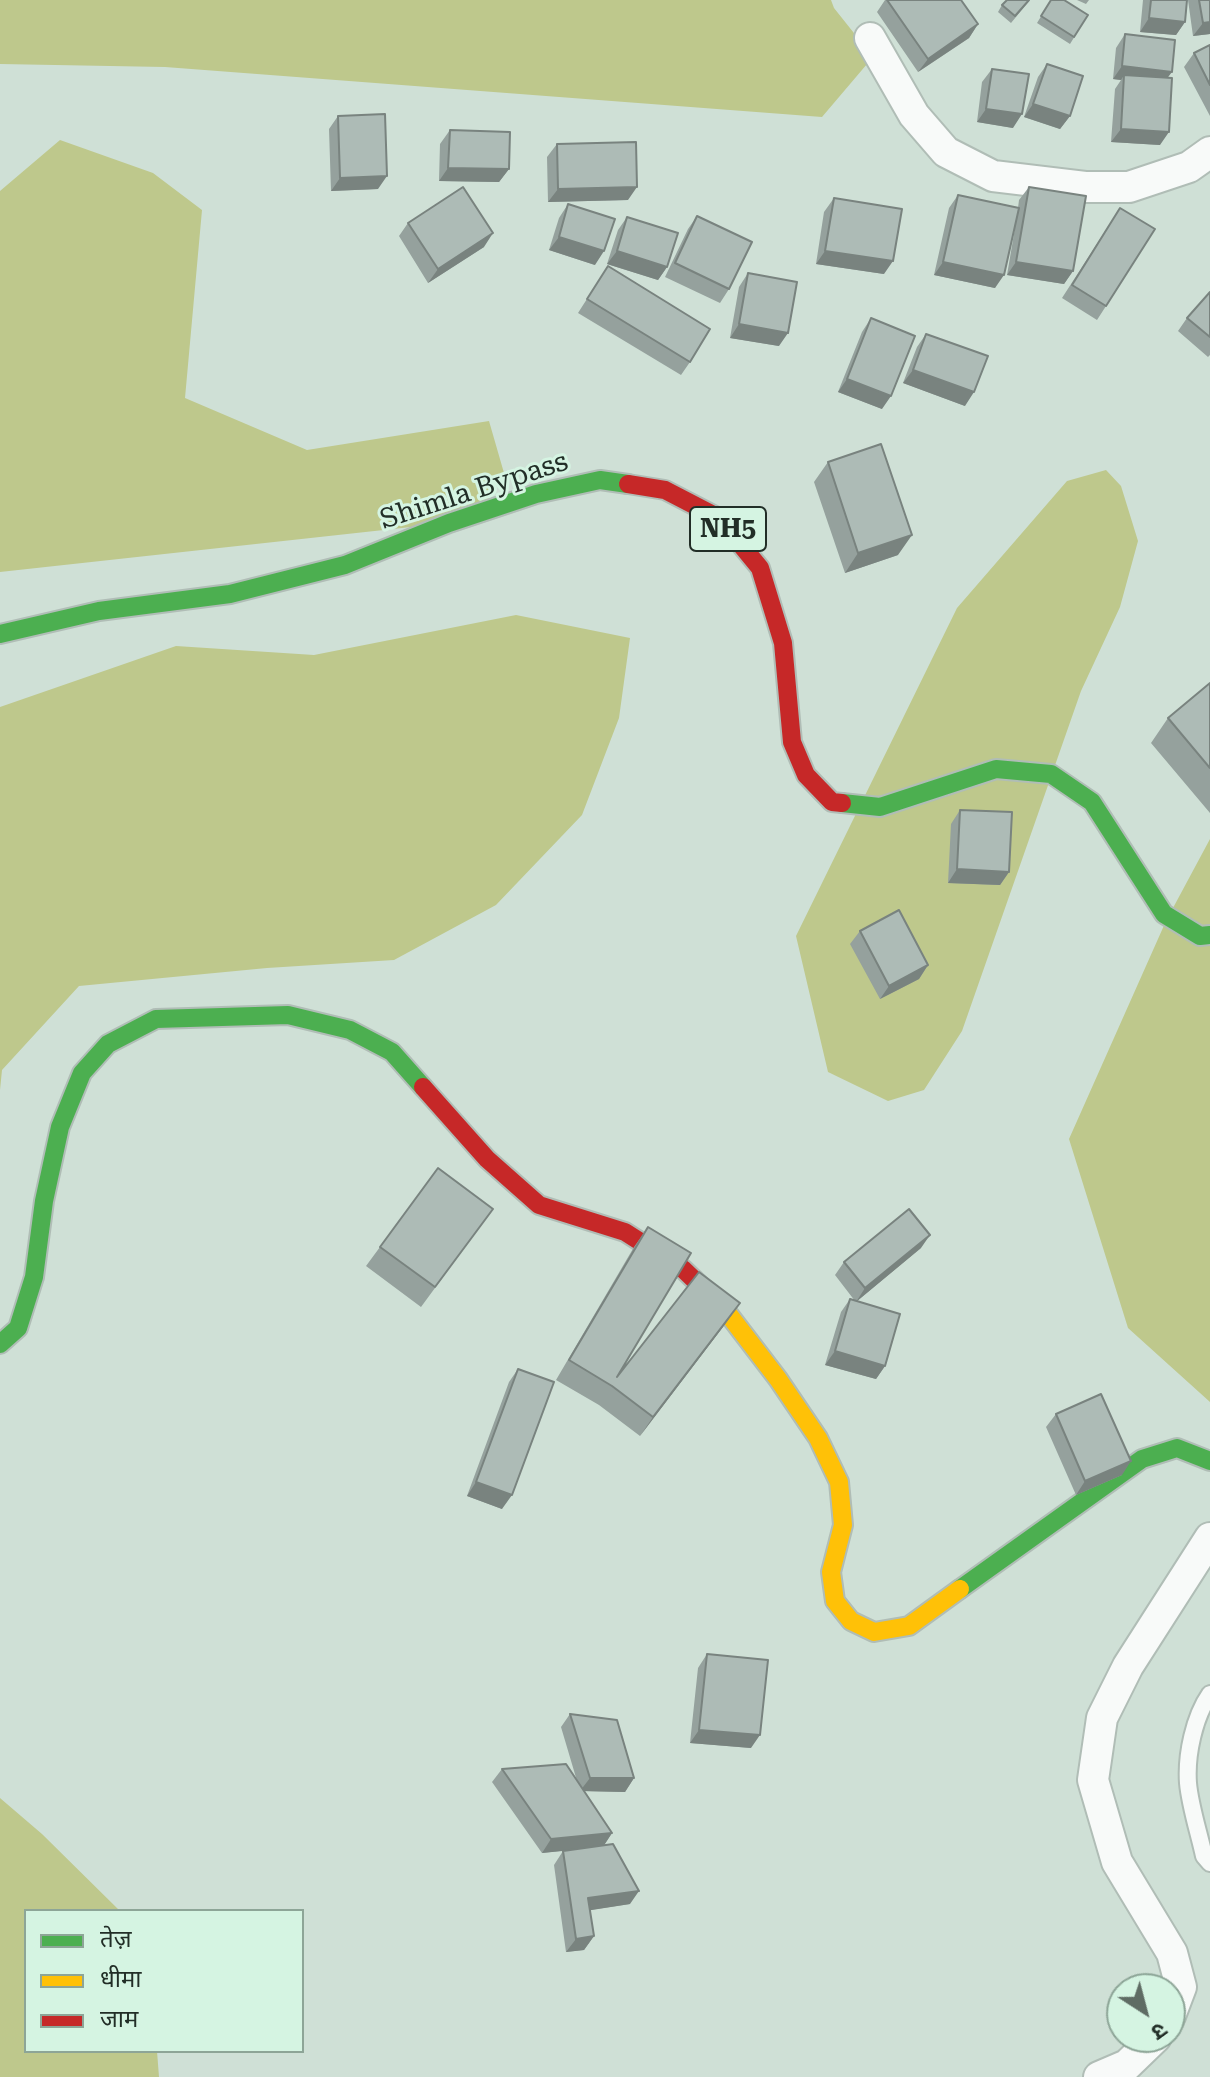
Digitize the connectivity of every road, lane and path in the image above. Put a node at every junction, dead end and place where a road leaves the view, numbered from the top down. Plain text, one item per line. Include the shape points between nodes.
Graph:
1 (870, 38) dead end
2 (1210, 152) edge
3 (0, 634) edge
4 (1210, 935) edge
5 (0, 1344) edge
6 (1210, 1461) edge
7 (1210, 1538) edge
8 (1210, 1694) edge
9 (1210, 1863) edge
10 (1177, 1973) edge
11 (1139, 2053) edge
12 (1099, 2077) edge

1 - 2 street via 914,115 946,152 993,176 1129,187 1189,167
3 - 4 main road, Shimla Bypass / NH5 via 99,611 230,594 345,565 449,523 536,494 600,480 665,490 719,518 760,568 783,643 792,742 806,775 832,802 880,807 996,769 1051,774 1092,802 1164,914 1200,936
5 - 6 main road via 18,1328 34,1277 60,1127 82,1073 108,1044 156,1019 288,1015 350,1030 392,1052 487,1159 539,1205 625,1232 683,1269 726,1311 818,1438 839,1482 843,1525 831,1572 835,1601 851,1621 874,1632 909,1626 1142,1459 1177,1448
7 - 10 street via 1128,1666 1102,1718 1093,1780 1117,1862 1172,1953
8 - 9 lane via 1191,1736 1188,1783
11 - 12 street

